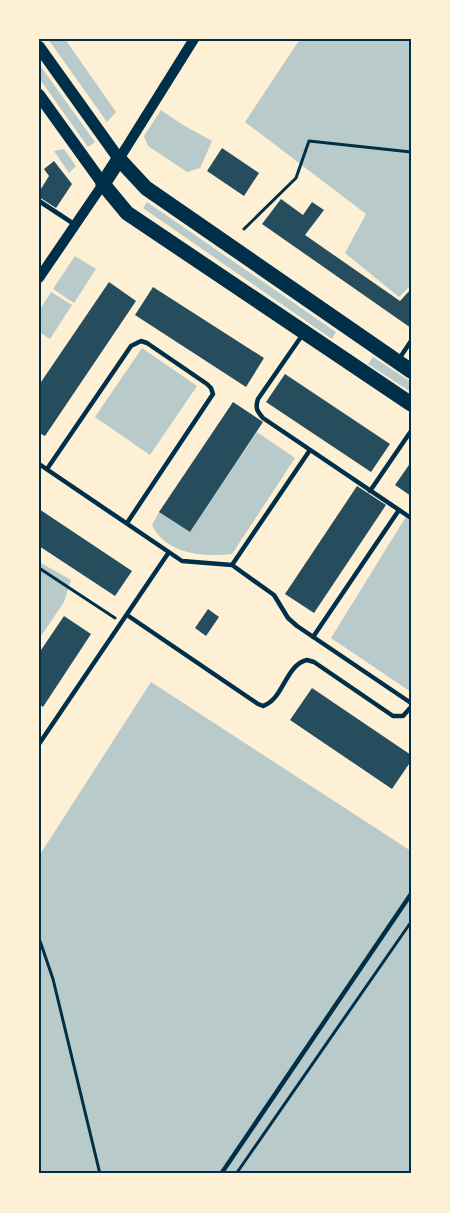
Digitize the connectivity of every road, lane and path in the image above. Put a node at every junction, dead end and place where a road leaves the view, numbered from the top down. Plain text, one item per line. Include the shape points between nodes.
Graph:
1 (194, 39) edge
2 (39, 47) edge
3 (39, 95) edge
4 (411, 152) edge
5 (119, 159) junction
6 (103, 184) junction
7 (39, 201) edge
8 (75, 224) junction
9 (244, 230) dead end
10 (39, 278) edge
11 (304, 332) junction
12 (361, 339) junction
13 (411, 341) edge
14 (348, 362) junction
15 (397, 362) junction
16 (411, 371) edge
17 (411, 404) edge
18 (411, 431) edge
19 (310, 450) junction
20 (39, 464) edge
21 (47, 469) junction
22 (370, 491) junction
23 (399, 510) junction
24 (411, 518) edge
25 (127, 523) junction
26 (169, 552) junction
27 (232, 565) junction
28 (39, 568) edge
29 (127, 615) junction
30 (122, 623) junction
31 (313, 636) junction
32 (411, 705) edge
33 (39, 744) edge
34 (411, 894) edge
35 (411, 922) edge
36 (39, 938) edge
37 (100, 1174) edge
38 (221, 1174) edge
39 (236, 1174) edge

1 - 5 street
2 - 5 main road
3 - 6 main road
4 - 9 path via 309,141 296,178
5 - 6 main road
5 - 12 main road via 146,188
6 - 8 street
6 - 11 main road via 127,213
7 - 8 lane
8 - 10 street
11 - 14 main road
11 - 19 lane via 256,405 263,418
12 - 14 main road via 349,335 340,342
12 - 15 main road
13 - 15 lane
14 - 17 main road
15 - 16 main road
18 - 22 lane
19 - 22 lane
19 - 27 lane
20 - 21 lane
21 - 25 lane
21 - 25 lane via 131,346 141,341 147,343 207,384 213,394
22 - 23 lane
23 - 24 lane
23 - 31 lane
25 - 26 lane
26 - 27 lane via 182,561
26 - 29 lane
27 - 31 lane via 265,587 288,618
28 - 30 path
29 - 30 lane
29 - 32 lane via 263,706 272,700 296,665 307,660 393,716 403,716
30 - 33 lane
31 - 32 lane
34 - 38 lane
35 - 39 path
36 - 37 path via 53,979

